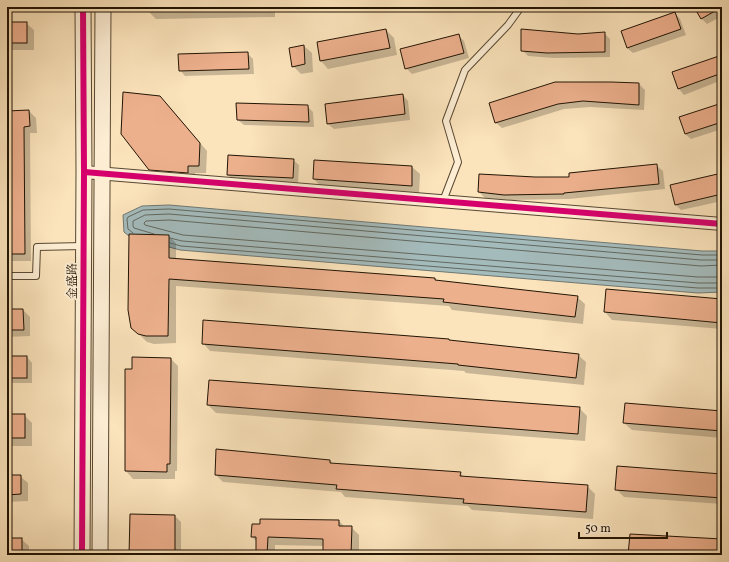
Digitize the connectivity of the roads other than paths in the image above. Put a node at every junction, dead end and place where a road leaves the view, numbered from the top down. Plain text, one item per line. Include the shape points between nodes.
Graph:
1 (83, 7) edge
2 (103, 7) edge
3 (521, 7) edge
4 (84, 172) junction
5 (102, 173) junction
6 (442, 201) junction
7 (722, 224) edge
8 (83, 246) junction
9 (7, 276) edge
10 (82, 555) edge
11 (100, 555) edge

1 - 4 street, 金盛路
2 - 5 street
3 - 6 lane via 508,25 465,70 446,121 458,162
4 - 5 street
4 - 8 street, 金盛路
5 - 6 street
5 - 11 street
6 - 7 street
8 - 9 lane via 37,247 36,276
8 - 10 street, 金盛路

